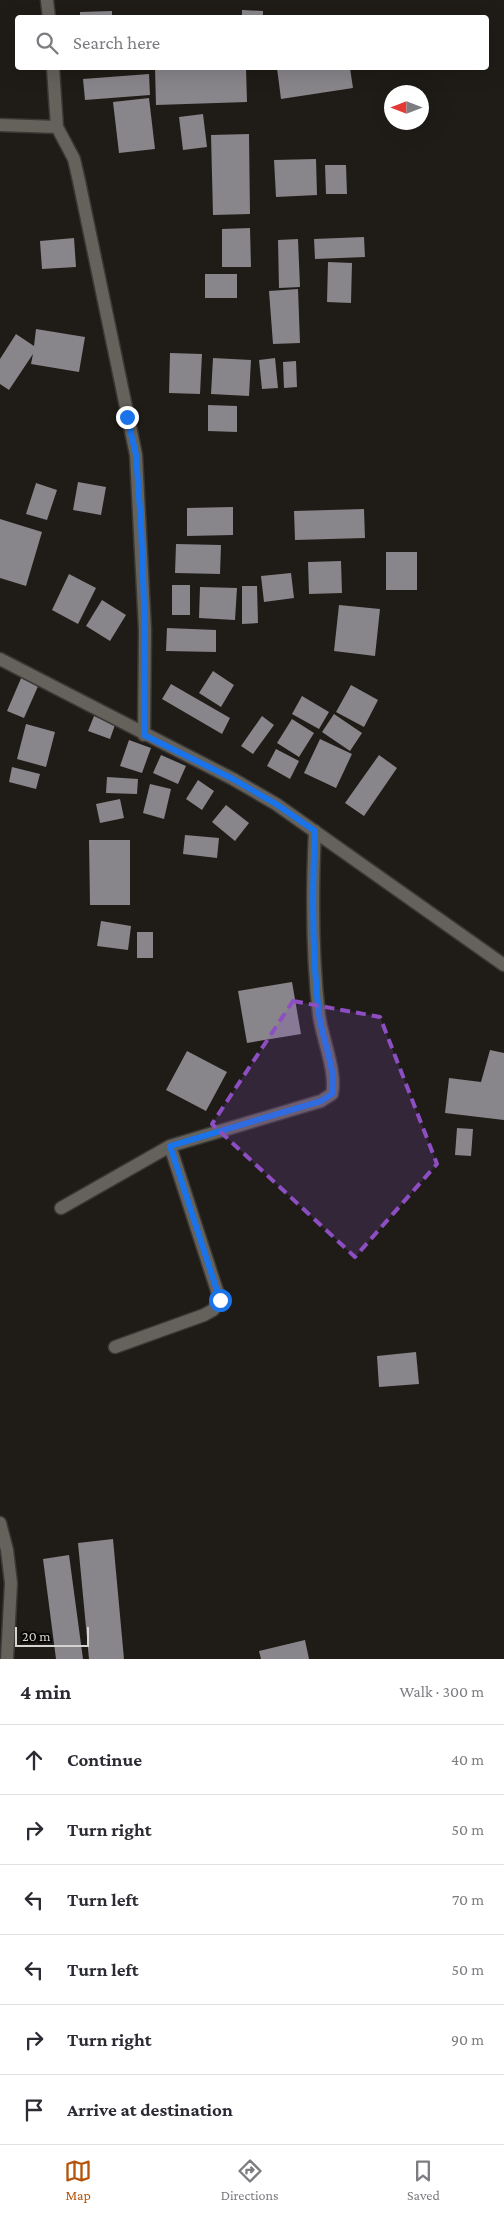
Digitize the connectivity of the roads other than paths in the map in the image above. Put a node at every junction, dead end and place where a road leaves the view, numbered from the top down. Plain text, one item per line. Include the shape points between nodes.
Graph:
1 (47, 0) edge
2 (49, 15) edge
3 (52, 70) edge
4 (0, 125) edge
5 (57, 127) junction
6 (0, 659) edge
7 (144, 735) junction
8 (315, 831) junction
9 (504, 965) edge
10 (170, 1146) junction
11 (61, 1208) dead end
12 (115, 1347) dead end
13 (0, 1523) edge
14 (7, 1659) edge

1 - 2 street
3 - 5 street
4 - 5 street
5 - 7 street via 74,159 136,455 145,630
6 - 7 street
7 - 8 street via 233,779
8 - 9 street
8 - 10 street via 313,871 319,1016 333,1076 332,1094 321,1101
10 - 11 street
10 - 12 street via 220,1300 213,1310 204,1315
13 - 14 street via 11,1583

